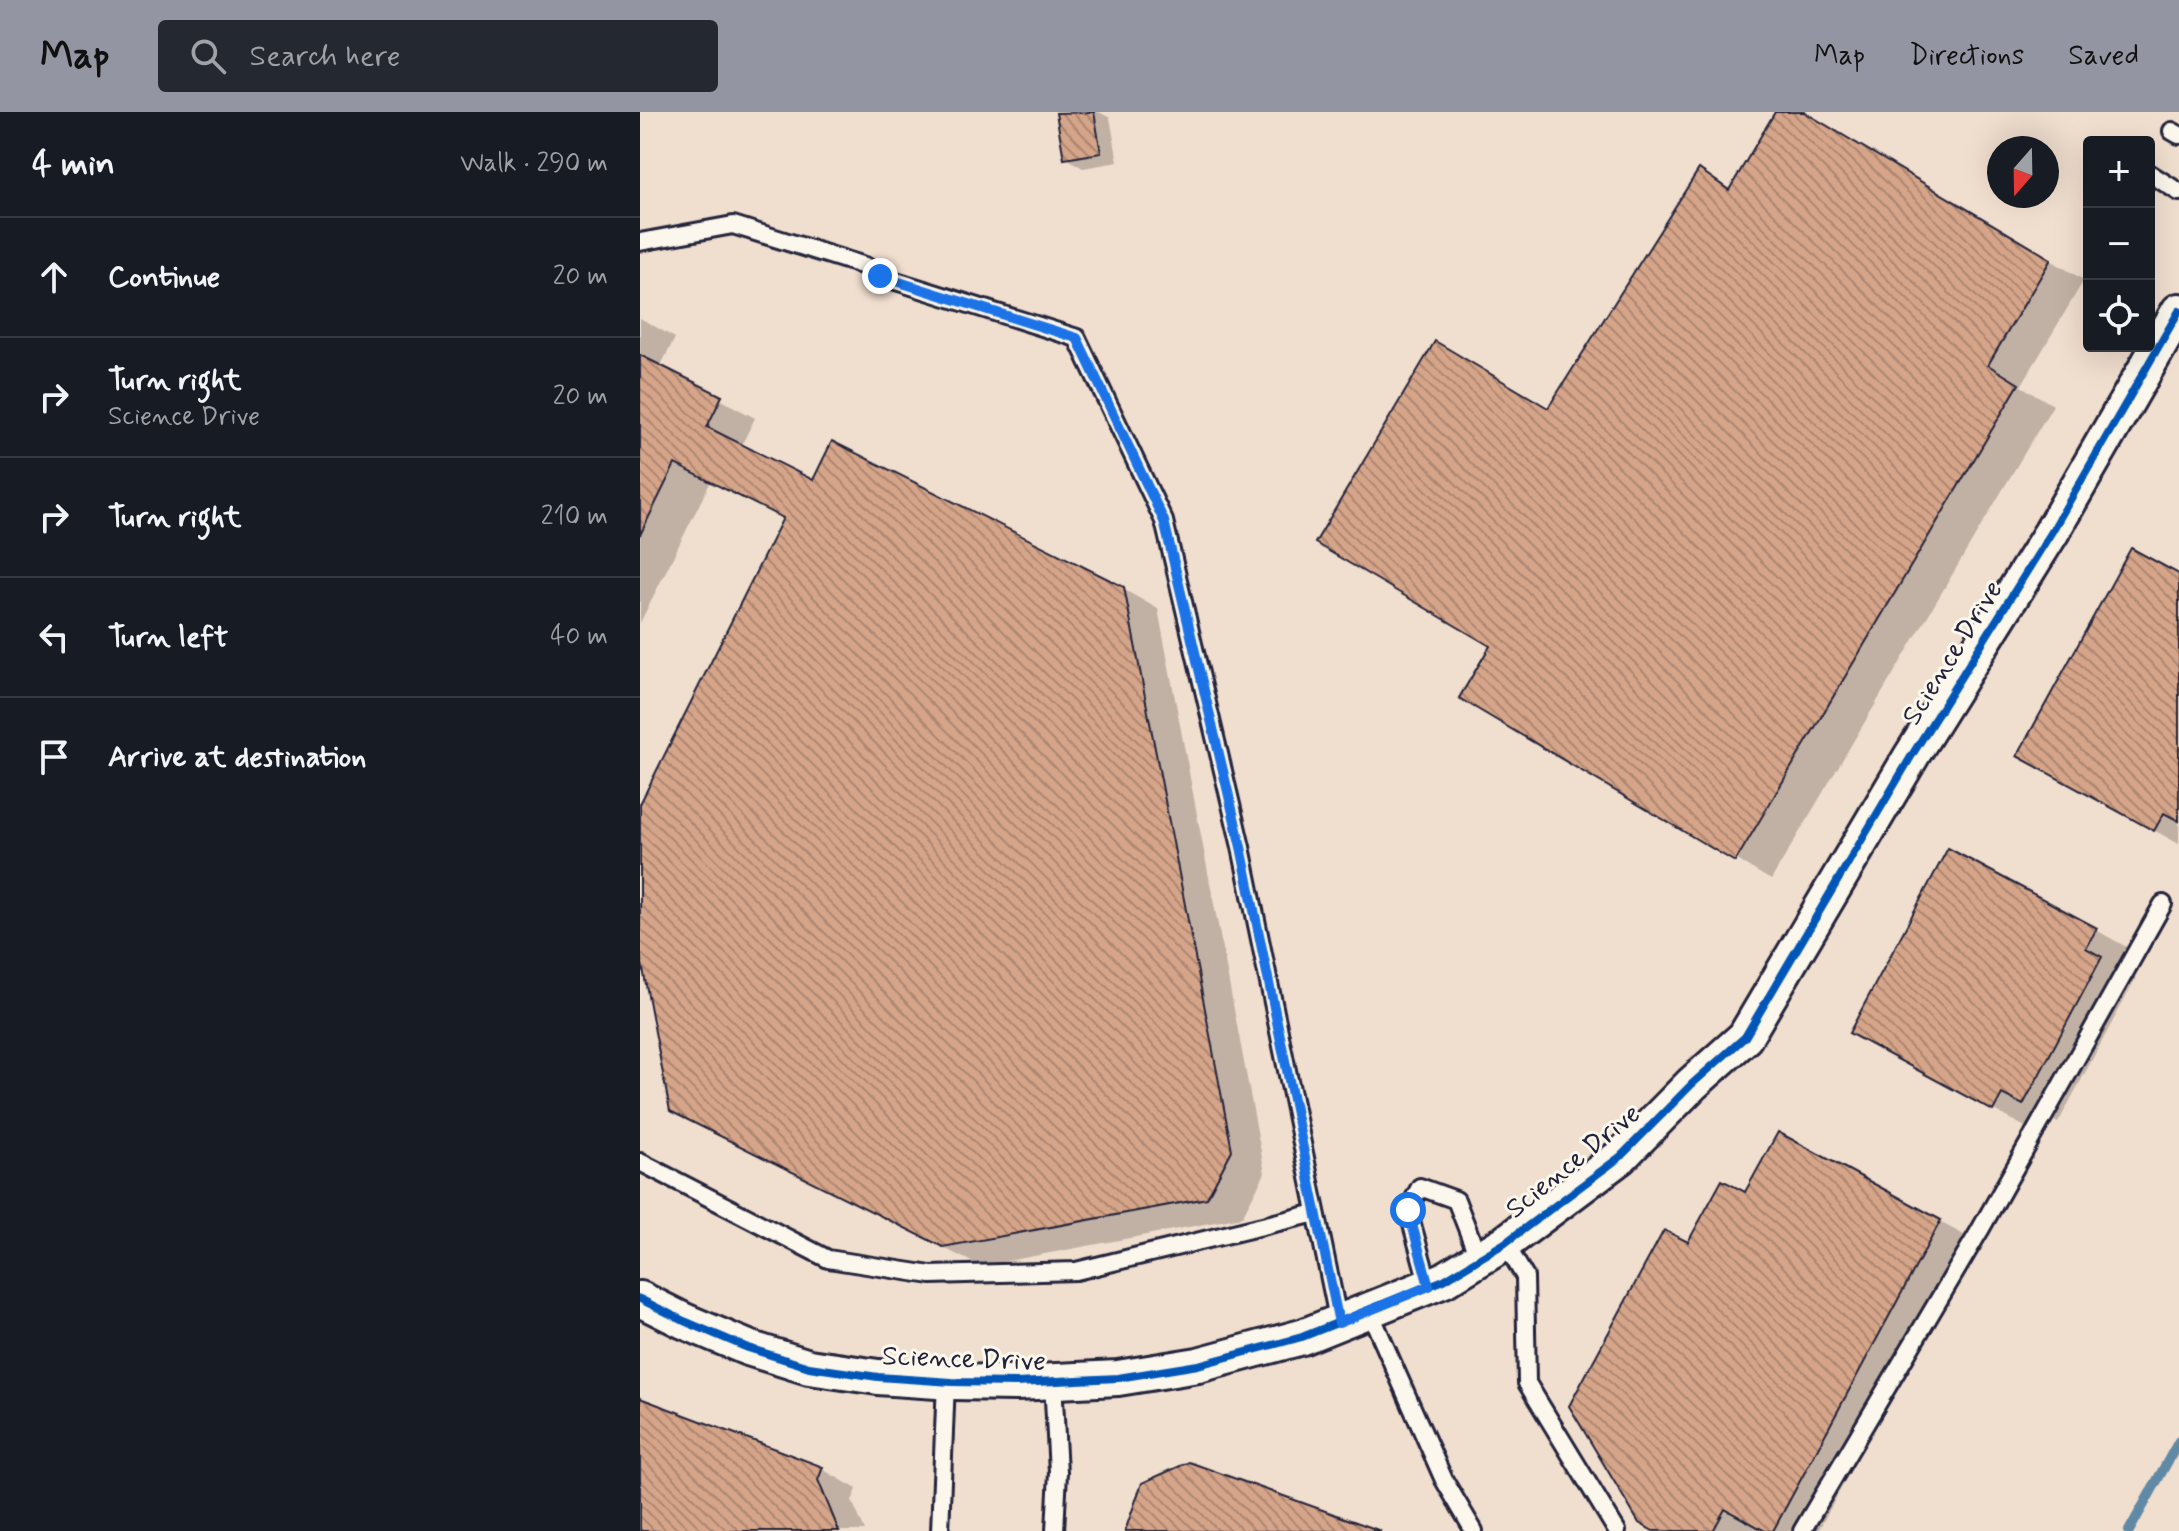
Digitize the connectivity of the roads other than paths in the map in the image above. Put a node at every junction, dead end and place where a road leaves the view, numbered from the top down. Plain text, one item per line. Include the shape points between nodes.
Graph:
1 (2155, 177) edge
2 (2179, 192) edge
3 (640, 242) edge
4 (2179, 311) edge
5 (2163, 904) dead end
6 (640, 1162) edge
7 (1316, 1213) junction
8 (1492, 1251) junction
9 (1429, 1286) junction
10 (640, 1299) edge
11 (1354, 1316) junction
12 (946, 1381) junction
13 (1053, 1382) junction
14 (940, 1531) edge
15 (1055, 1531) edge
16 (1474, 1531) edge
17 (1617, 1531) edge
18 (1802, 1531) edge

1 - 2 lane
3 - 7 lane via 733,225 1077,338 1164,521 1241,847
4 - 8 street, Science Drive via 2051,533 1745,1037 1620,1157
5 - 18 lane via 1980,1230
6 - 7 lane via 828,1259 931,1275 1076,1271
7 - 11 lane
8 - 9 street, Science Drive
8 - 9 lane via 1456,1200 1420,1187 1408,1210
8 - 17 lane via 1525,1277 1527,1383
9 - 11 street, Science Drive
10 - 12 street, Science Drive via 748,1348 809,1367
11 - 13 street, Science Drive via 1302,1337 1198,1365
11 - 16 lane
12 - 13 street, Science Drive
12 - 14 lane
13 - 15 lane

